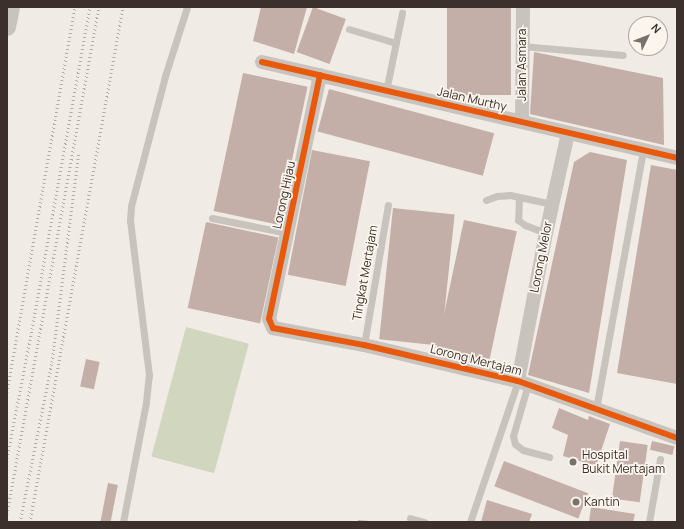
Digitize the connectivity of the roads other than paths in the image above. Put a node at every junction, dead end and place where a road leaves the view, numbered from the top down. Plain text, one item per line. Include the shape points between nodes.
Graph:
1 (11, 7) edge
2 (188, 7) edge
3 (523, 7) edge
4 (402, 13) dead end
5 (7, 27) edge
6 (349, 29) dead end
7 (396, 43) junction
8 (522, 46) junction
9 (623, 55) dead end
10 (262, 62) dead end
11 (320, 75) junction
12 (386, 91) junction
13 (522, 122) junction
14 (568, 133) junction
15 (643, 150) junction
16 (677, 158) edge
17 (519, 197) junction
18 (486, 200) dead end
19 (552, 204) junction
20 (388, 205) dead end
21 (212, 218) dead end
22 (287, 233) junction
23 (546, 233) junction
24 (269, 319) joint
25 (364, 345) junction
26 (523, 383) junction
27 (596, 409) junction
28 (677, 438) edge
29 (549, 458) dead end
30 (660, 459) dead end
31 (410, 518) dead end
32 (123, 522) edge
33 (424, 522) edge
34 (470, 522) edge
35 (649, 522) edge

1 - 5 street
2 - 32 lane via 165,76 131,206 130,221 149,374
3 - 8 street, Jalan Asmara
4 - 7 lane
6 - 7 lane
7 - 12 lane
8 - 9 lane
8 - 13 street, Jalan Asmara
10 - 11 street, Jalan Murthy
11 - 12 street, Jalan Murthy
11 - 22 street, Lorong Hijau
12 - 13 street, Jalan Murthy
13 - 14 street, Jalan Murthy
14 - 15 street, Jalan Murthy
14 - 19 street, Lorong Melor
15 - 16 street, Jalan Murthy
15 - 27 lane
17 - 18 lane via 510,195
17 - 19 lane
17 - 23 lane via 518,220 525,226
19 - 23 street, Lorong Melor
20 - 25 lane, Tingkat Mertajam
21 - 22 lane
22 - 24 street, Lorong Hijau
23 - 26 street, Lorong Melor
24 - 25 street, Lorong Mertajam via 273,328
25 - 26 street, Lorong Mertajam
26 - 27 street, Lorong Mertajam
26 - 29 lane via 513,436 515,444 523,450
26 - 34 lane
27 - 28 street, Lorong Mertajam
30 - 35 lane
31 - 33 lane

